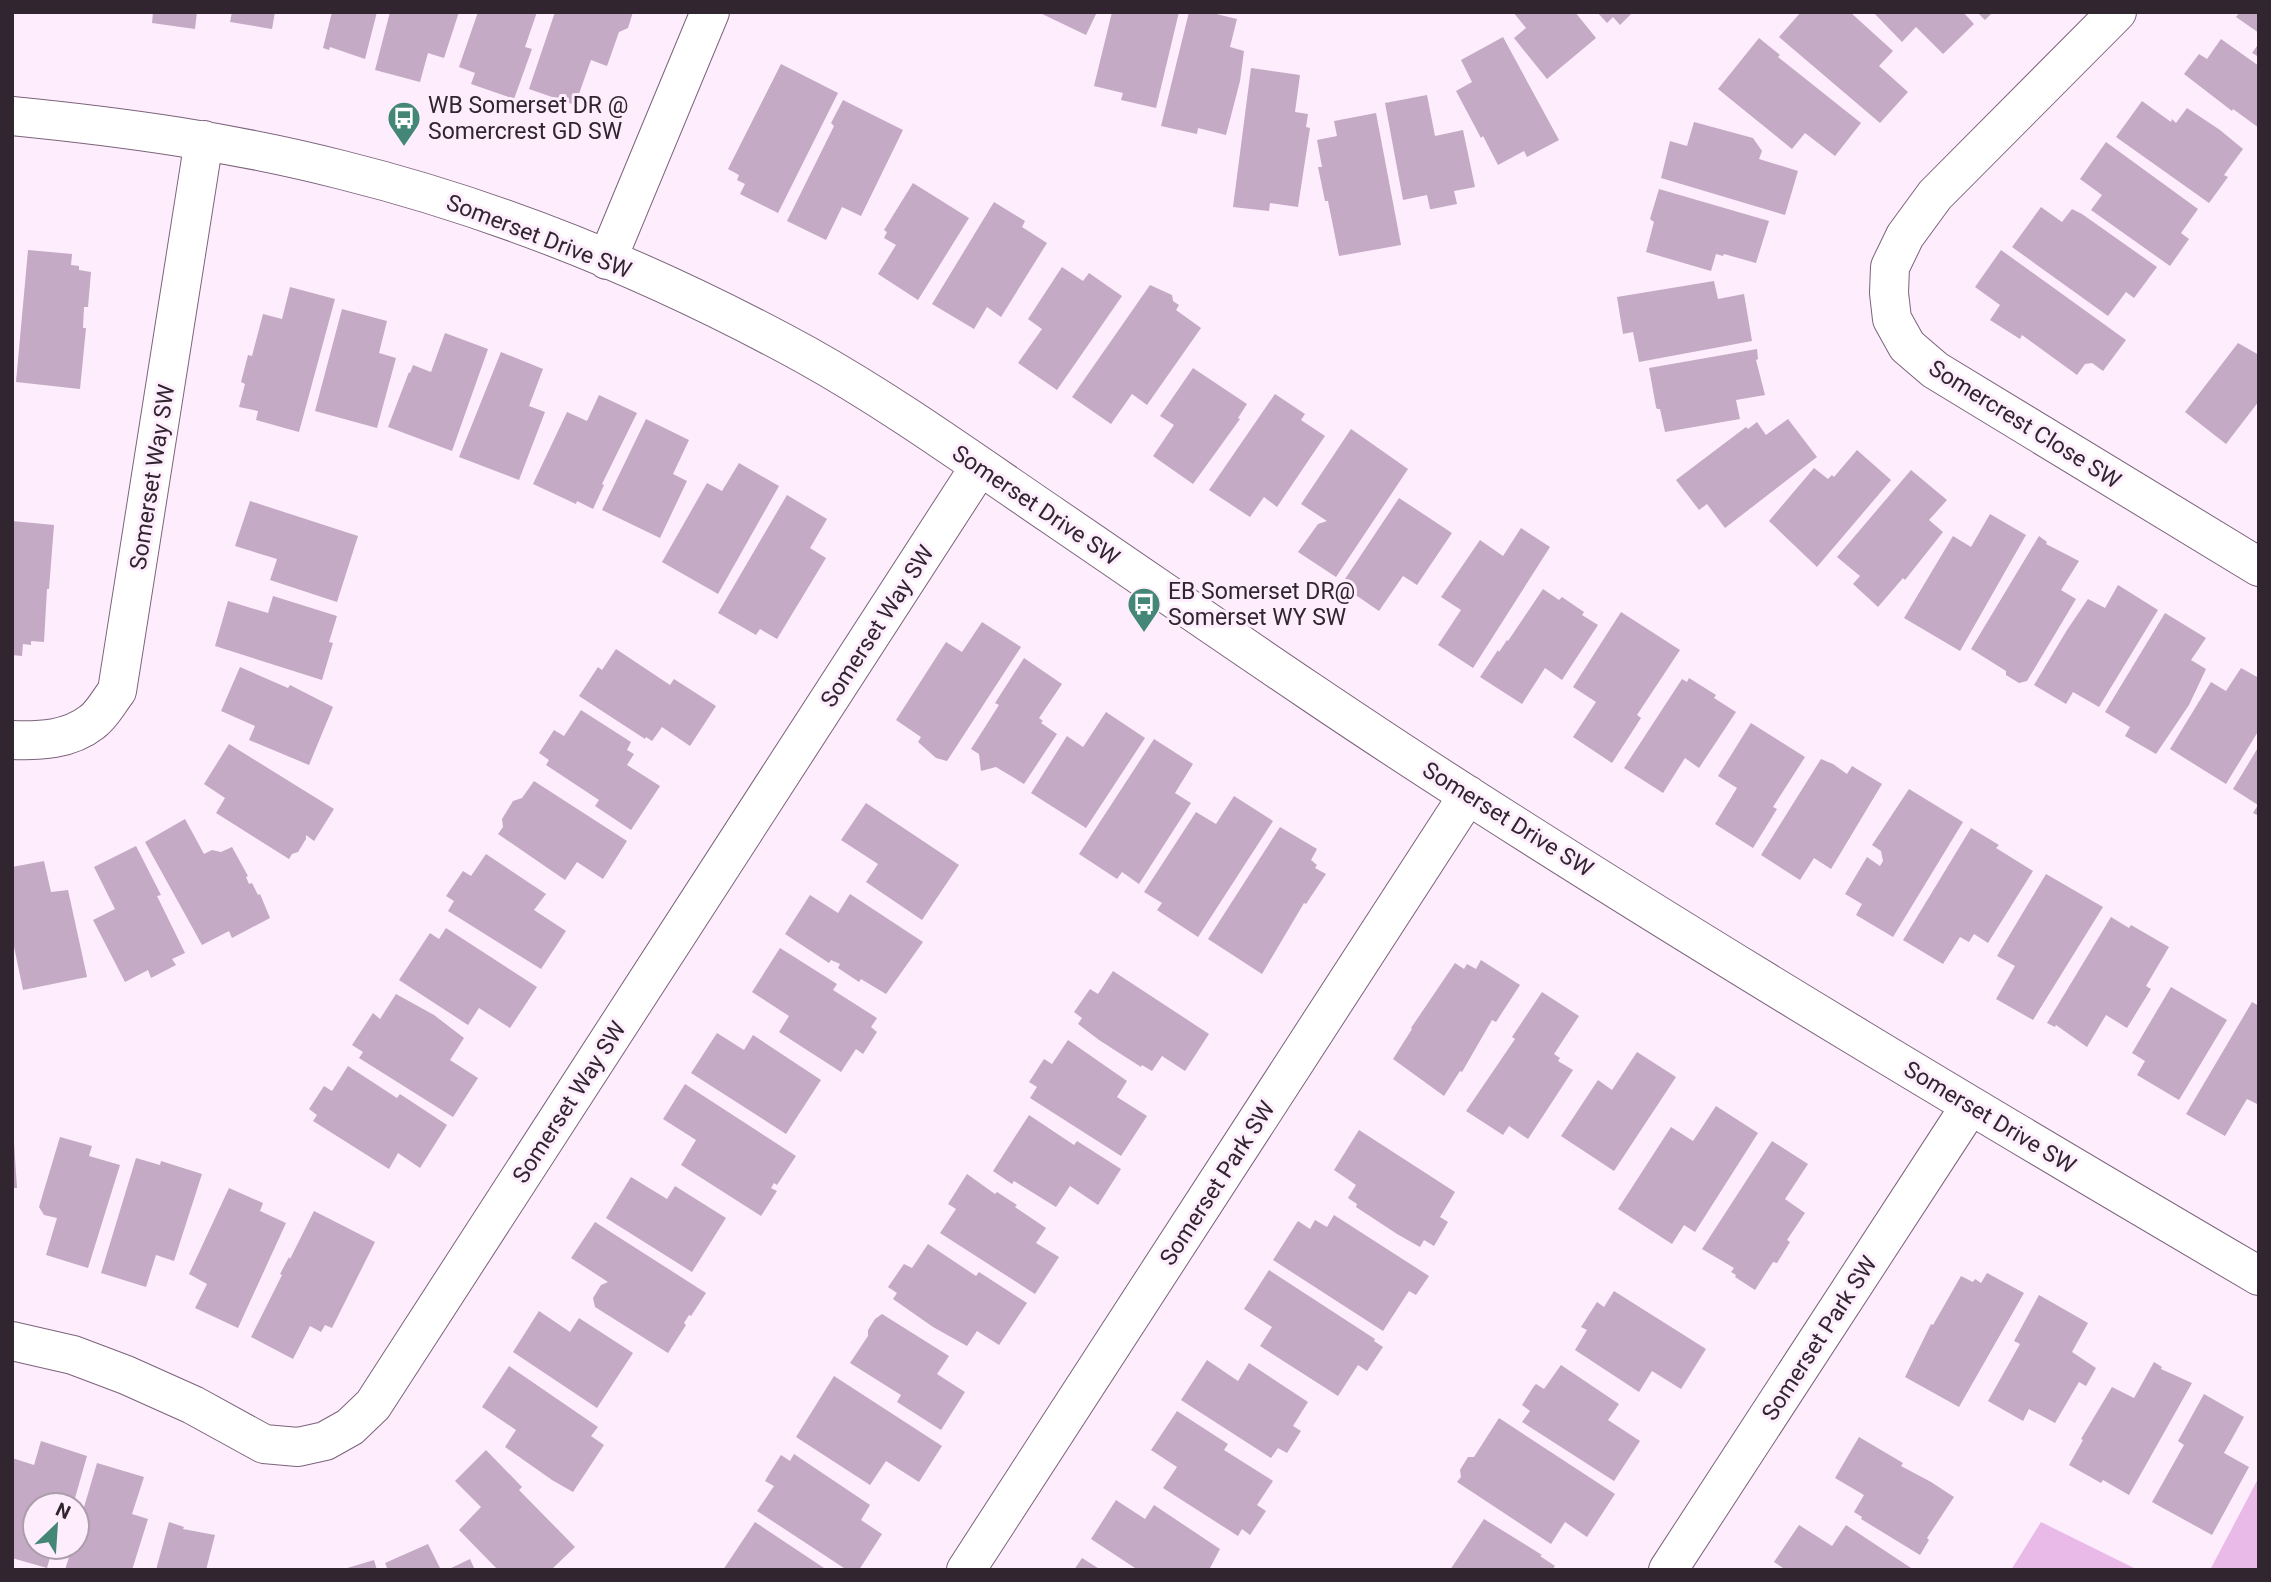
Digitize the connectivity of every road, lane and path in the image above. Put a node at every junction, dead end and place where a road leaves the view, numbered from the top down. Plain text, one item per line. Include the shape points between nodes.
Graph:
1 (710, 12) edge
2 (2117, 12) edge
3 (12, 116) edge
4 (204, 140) junction
5 (607, 260) junction
6 (980, 466) junction
7 (2259, 568) edge
8 (12, 740) edge
9 (1468, 795) junction
10 (1969, 1106) junction
11 (2259, 1276) edge
12 (12, 1341) edge
13 (966, 1570) edge
14 (1668, 1570) edge

1 - 5 street
2 - 7 street, Somercrest Close SW via 1935,195 1905,236 1890,267 1892,319 1907,346 1935,370
3 - 4 street, Somerset Drive SW
4 - 5 street, Somerset Drive SW via 418,192
4 - 8 street, Somerset Way SW via 117,691 94,721 72,734
5 - 6 street, Somerset Drive SW via 802,354
6 - 9 street, Somerset Drive SW
6 - 12 street, Somerset Way SW via 373,1405 350,1427 325,1441 298,1447 264,1444 193,1405 125,1376 73,1355
9 - 10 street, Somerset Drive SW
9 - 13 street, Somerset Park SW
10 - 11 street, Somerset Drive SW
10 - 14 street, Somerset Park SW

